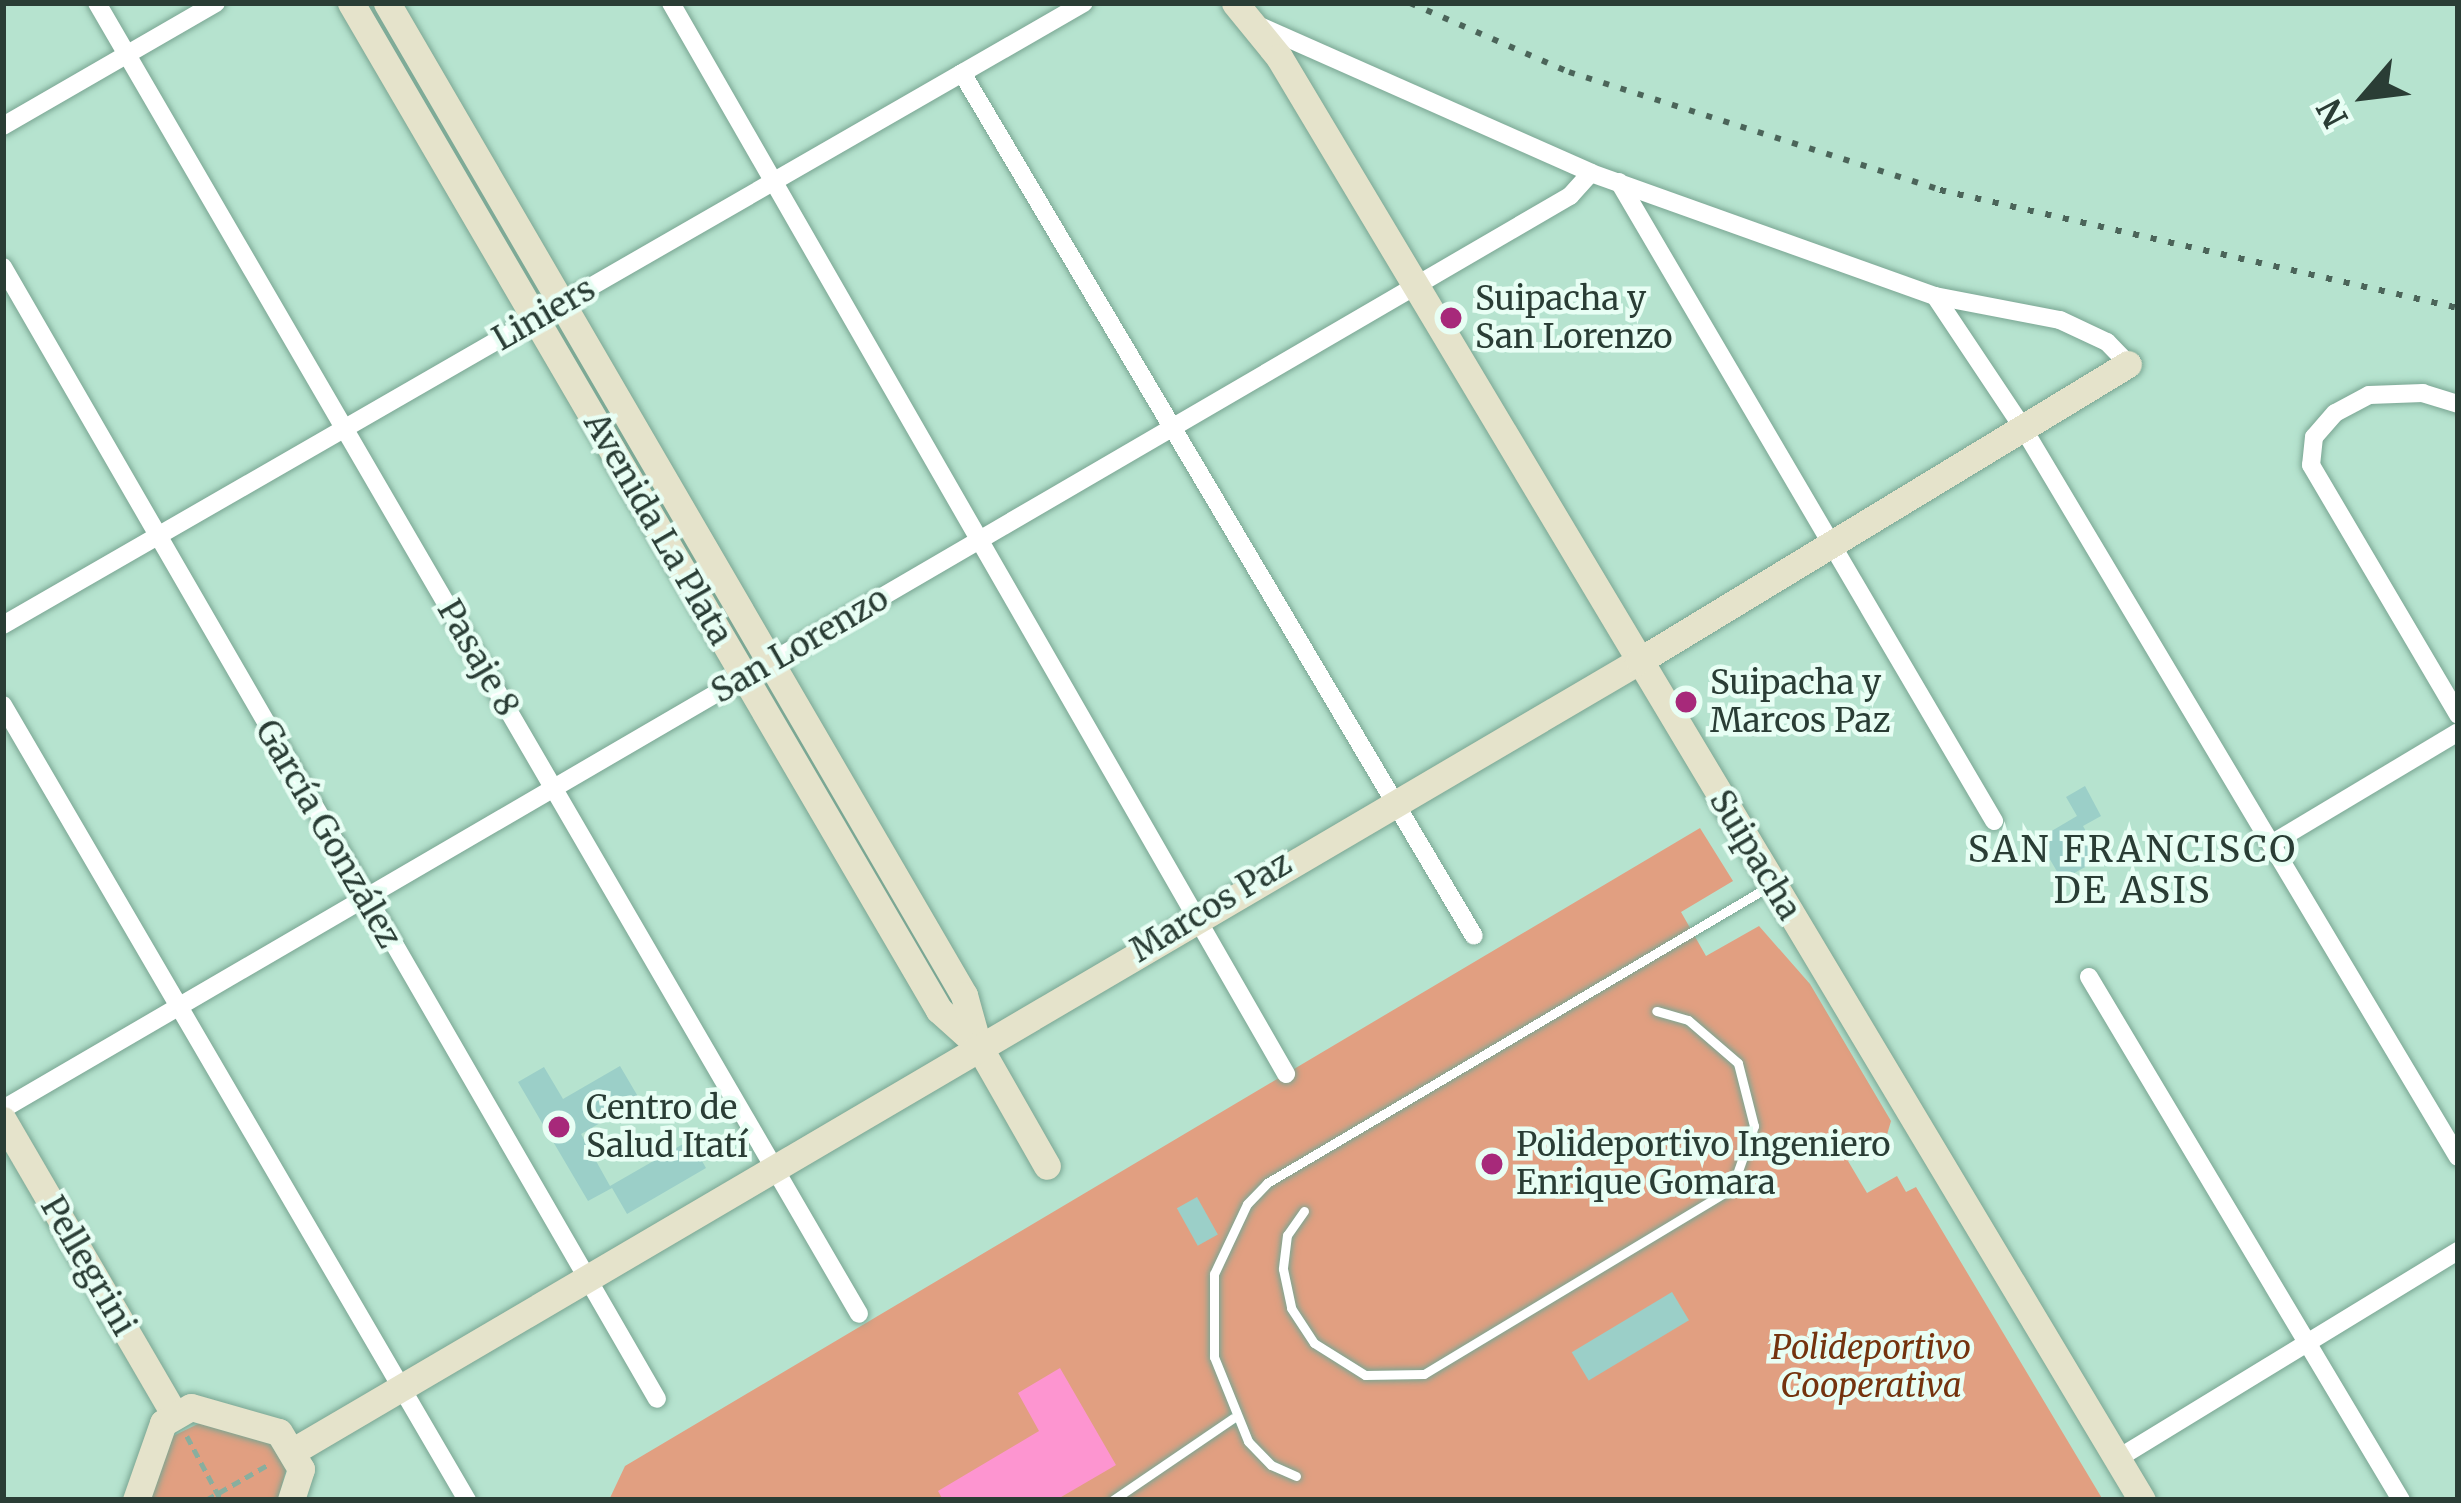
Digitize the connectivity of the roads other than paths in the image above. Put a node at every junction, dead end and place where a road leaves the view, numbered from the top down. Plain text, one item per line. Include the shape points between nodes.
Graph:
1 (97, 3) edge
2 (216, 3) edge
3 (351, 3) edge
4 (387, 3) edge
5 (671, 3) edge
6 (1084, 3) edge
7 (1235, 3) edge
8 (1258, 25) junction
9 (127, 54) junction
10 (962, 73) junction
11 (3, 126) edge
12 (1591, 173) junction
13 (774, 182) junction
14 (1619, 182) junction
15 (3, 267) edge
16 (1416, 286) junction
17 (1935, 296) junction
18 (562, 304) junction
19 (536, 319) junction
20 (2128, 364) joint
21 (2458, 404) edge
22 (1173, 427) junction
23 (2023, 428) junction
24 (345, 429) junction
25 (158, 536) junction
26 (980, 540) junction
27 (1834, 543) junction
28 (3, 625) edge
29 (1639, 661) junction
30 (770, 662) junction
31 (745, 677) junction
32 (3, 705) edge
33 (2458, 715) edge
34 (2458, 732) edge
35 (554, 788) junction
36 (1394, 799) junction
37 (1994, 820) dead end
38 (2271, 844) junction
39 (1773, 885) junction
40 (365, 898) junction
41 (1196, 916) junction
42 (1474, 936) dead end
43 (2089, 977) dead end
44 (179, 1007) junction
45 (1656, 1011) dead end
46 (978, 1045) junction
47 (1286, 1074) dead end
48 (3, 1109) edge
49 (3, 1120) edge
50 (2458, 1157) edge
51 (773, 1166) junction
52 (1047, 1166) dead end
53 (1304, 1211) dead end
54 (2458, 1251) edge
55 (583, 1279) junction
56 (859, 1314) dead end
57 (2306, 1342) junction
58 (401, 1386) junction
59 (657, 1399) dead end
60 (173, 1412) junction
61 (1233, 1418) junction
62 (295, 1450) junction
63 (2117, 1459) junction
64 (1296, 1476) dead end
65 (136, 1500) edge
66 (290, 1500) edge
67 (467, 1500) edge
68 (1113, 1500) edge
69 (2142, 1500) edge
70 (2401, 1500) edge

1 - 9 street, Pasaje 8
2 - 9 street
3 - 19 street, Avenida La Plata
4 - 18 street, Avenida La Plata
5 - 13 street
6 - 10 street, Liniers
7 - 8 street, Suipacha
8 - 12 street
8 - 16 street, Suipacha
9 - 11 street
9 - 24 street, Pasaje 8
10 - 13 street, Liniers
10 - 22 street
12 - 14 street
12 - 16 street, San Lorenzo via 1570,196
13 - 18 street, Liniers
13 - 26 street
14 - 17 street
14 - 27 street
15 - 25 street, García González
16 - 22 street, San Lorenzo
16 - 29 street, Suipacha
17 - 20 street via 2060,320 2108,342
17 - 23 street
18 - 19 street, Liniers
18 - 30 street, Avenida La Plata
19 - 24 street, Liniers
19 - 31 street, Avenida La Plata
20 - 23 street, Marcos Paz
21 - 33 street via 2423,394 2369,395 2335,413 2314,437 2311,465
22 - 26 street, San Lorenzo
22 - 36 street
23 - 27 street, Marcos Paz
23 - 38 street
24 - 25 street, Liniers
24 - 35 street, Pasaje 8
25 - 28 street, Liniers
25 - 40 street, García González
26 - 30 street, San Lorenzo
26 - 41 street
27 - 29 street, Marcos Paz
27 - 37 street
29 - 36 street, Marcos Paz
29 - 39 street, Suipacha
30 - 31 street, San Lorenzo
30 - 46 street, Avenida La Plata via 964,995
31 - 35 street, San Lorenzo
31 - 46 street, Avenida La Plata via 939,1010
32 - 44 street
34 - 38 street
35 - 40 street, San Lorenzo
35 - 51 street, Pasaje 8
36 - 41 street, Marcos Paz
36 - 42 street
38 - 50 street
39 - 61 lane via 1267,1183 1229,1230 1214,1274 1214,1357
39 - 63 street, Suipacha
40 - 44 street, San Lorenzo
40 - 55 street, García González
41 - 46 street, Marcos Paz
41 - 47 street
43 - 57 street
44 - 48 street, San Lorenzo
44 - 58 street
45 - 53 lane via 1716,1037 1744,1078 1754,1126 1732,1188 1424,1374 1365,1375 1314,1343 1291,1308 1283,1269 1287,1234
46 - 51 street, Marcos Paz
46 - 52 street, Avenida La Plata
49 - 60 street, Pellegrini
51 - 55 street, Marcos Paz
51 - 56 street, Pasaje 8
54 - 57 street
55 - 58 street, Marcos Paz
55 - 59 street, García González
57 - 63 street
57 - 70 street
58 - 62 street, Marcos Paz
58 - 67 street
60 - 62 street via 213,1409 279,1432
60 - 65 street
61 - 64 lane via 1271,1465
61 - 68 lane
62 - 66 street via 301,1469
63 - 69 street, Suipacha

